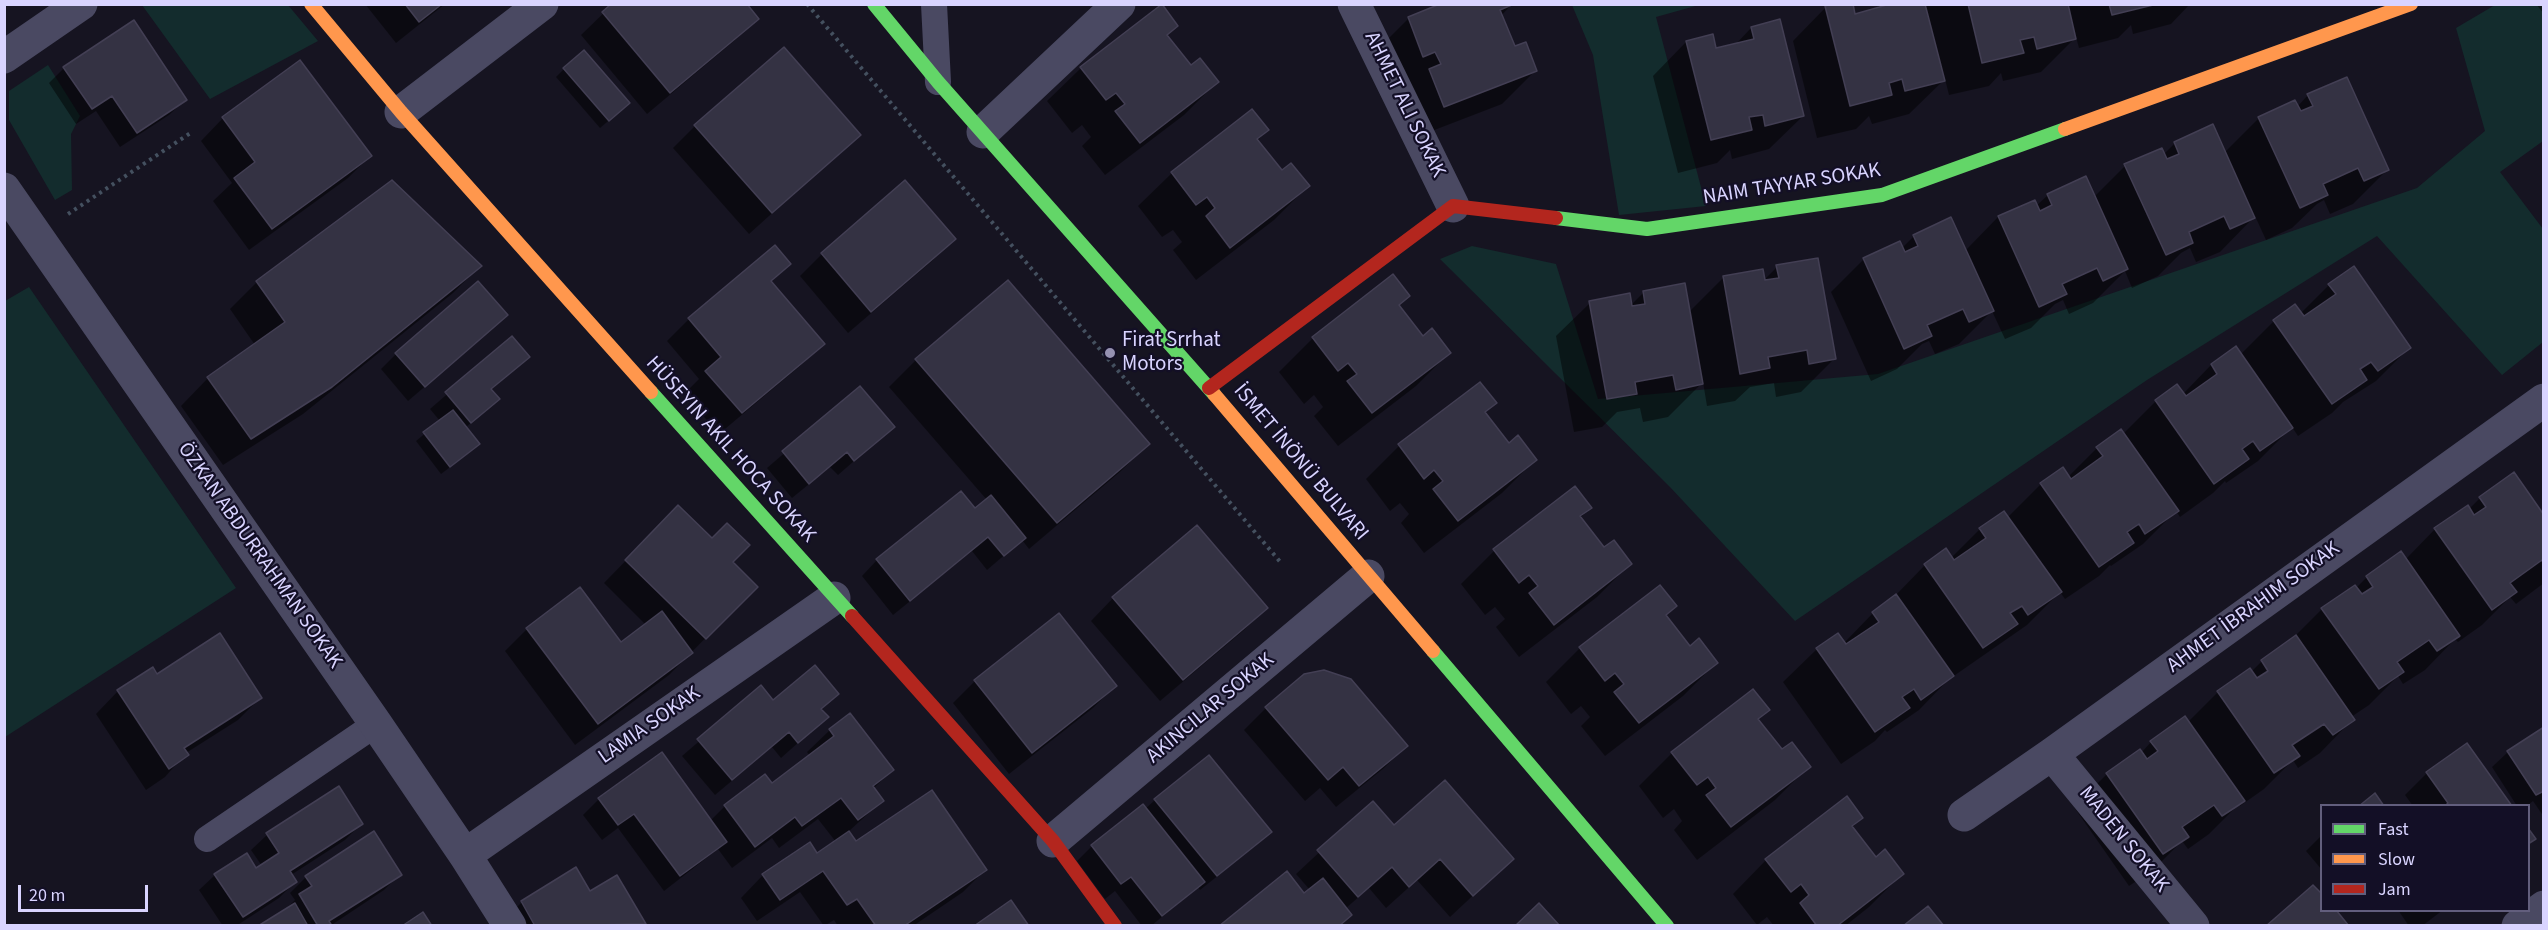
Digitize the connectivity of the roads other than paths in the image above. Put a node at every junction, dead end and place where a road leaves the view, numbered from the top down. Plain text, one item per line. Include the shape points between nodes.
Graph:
1 (81, 4) edge
2 (311, 4) edge
3 (542, 4) edge
4 (874, 4) edge
5 (934, 4) edge
6 (1119, 4) edge
7 (1354, 4) edge
8 (2411, 4) edge
9 (4, 57) edge
10 (938, 82) junction
11 (402, 112) junction
12 (983, 132) junction
13 (4, 189) edge
14 (1453, 206) junction
15 (1209, 388) junction
16 (2544, 400) edge
17 (1368, 576) junction
18 (834, 598) junction
19 (376, 724) junction
20 (2052, 754) junction
21 (1964, 815) dead end
22 (207, 839) dead end
23 (1053, 841) junction
24 (465, 855) junction
25 (2544, 907) edge
26 (510, 926) edge
27 (1115, 926) edge
28 (1668, 926) edge
29 (2193, 926) edge
30 (2518, 926) edge

1 - 9 street
2 - 11 street
3 - 11 street
4 - 10 street
5 - 10 lane
6 - 12 street
7 - 14 street, AHMET ALI SOKAK
8 - 14 street, NAIM TAYYAR SOKAK via 1882,195 1647,229
10 - 12 street
11 - 18 street
12 - 15 street
13 - 19 street, ÖZKAN ABDURRAHMAN SOKAK
14 - 15 street
15 - 17 street
16 - 20 street, AHMET İBRAHIM SOKAK
17 - 23 street
17 - 28 street
18 - 23 street
18 - 24 street, LAMIA SOKAK
19 - 22 lane
19 - 24 street, ÖZKAN ABDURRAHMAN SOKAK
20 - 21 street, AHMET İBRAHIM SOKAK
20 - 29 street, MADEN SOKAK
23 - 27 street
24 - 26 street, ÖZKAN ABDURRAHMAN SOKAK
25 - 30 street

